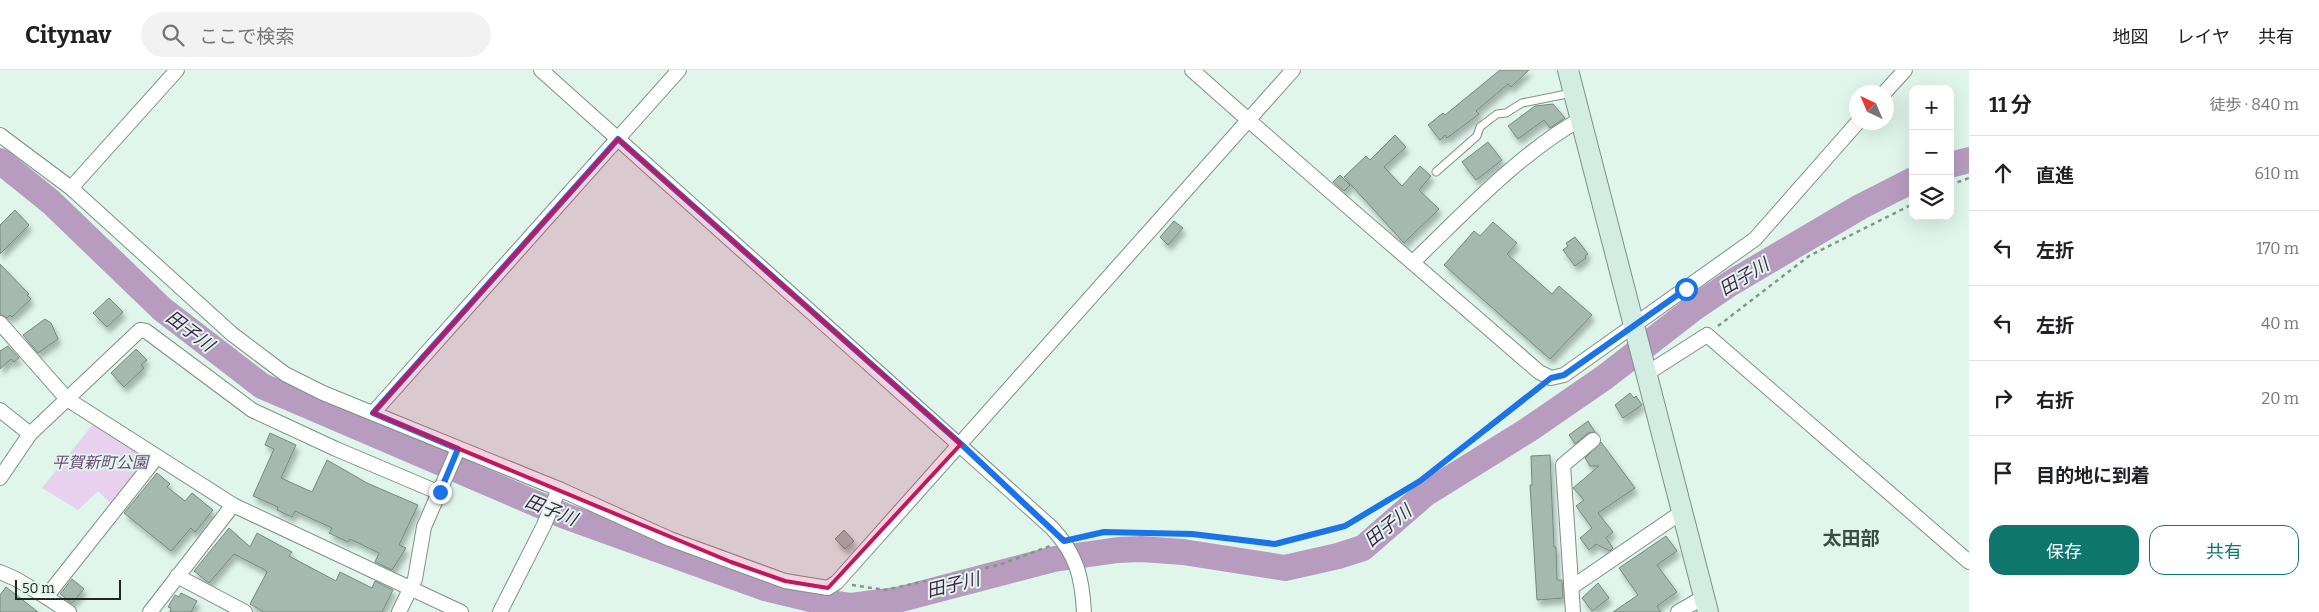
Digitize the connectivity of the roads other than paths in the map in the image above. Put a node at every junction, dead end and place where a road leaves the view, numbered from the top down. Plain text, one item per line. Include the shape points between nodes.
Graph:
1 (177, 70) edge
2 (541, 70) edge
3 (679, 70) edge
4 (1192, 70) edge
5 (1293, 70) edge
6 (1568, 70) edge
7 (1904, 70) edge
8 (1891, 85) edge
9 (1574, 92) junction
10 (1581, 119) junction
11 (1248, 120) junction
12 (1851, 130) edge
13 (0, 135) edge
14 (618, 139) junction
15 (1436, 172) dead end
16 (71, 188) junction
17 (1413, 262) junction
18 (0, 323) edge
19 (1634, 330) junction
20 (1645, 369) junction
21 (67, 399) junction
22 (0, 410) edge
23 (373, 413) junction
24 (30, 434) junction
25 (1593, 440) dead end
26 (961, 444) junction
27 (457, 453) junction
28 (157, 457) junction
29 (0, 478) edge
30 (443, 487) junction
31 (558, 493) junction
32 (233, 505) junction
33 (1682, 512) junction
34 (1969, 562) edge
35 (0, 572) edge
36 (177, 576) junction
37 (1572, 587) junction
38 (411, 588) junction
39 (46, 597) junction
40 (1706, 604) edge
41 (69, 612) edge
42 (150, 612) edge
43 (245, 612) edge
44 (399, 612) edge
45 (461, 612) edge
46 (500, 612) edge
47 (1084, 612) edge
48 (1573, 612) edge
49 (1678, 612) edge

1 - 16 street
2 - 14 street
3 - 14 street
4 - 11 street
5 - 11 street
6 - 9 street
7 - 8 street
9 - 10 street
9 - 15 lane via 1522,103 1506,113 1497,114
10 - 17 street via 1564,128 1488,189
10 - 19 street
11 - 17 street
11 - 26 street
12 - 19 street via 1755,239
13 - 16 street
14 - 23 street
14 - 26 street
16 - 23 street via 192,300 272,366
17 - 19 street via 1539,372 1551,378 1564,375
18 - 21 street
19 - 20 street
20 - 33 street
20 - 34 street via 1707,334
21 - 24 street
21 - 28 street
21 - 30 street via 140,330 252,410 336,449
22 - 24 street
23 - 27 street
24 - 29 street
25 - 37 street via 1563,465
26 - 31 street via 837,582 828,588 776,578
26 - 47 street via 1065,543 1081,574
27 - 30 street
27 - 31 street
28 - 32 street
28 - 39 street
30 - 38 street via 424,527
31 - 46 street
32 - 36 street
32 - 38 street
33 - 37 street
33 - 40 street
35 - 39 street
36 - 42 street
36 - 43 street
37 - 48 street
38 - 44 street
38 - 45 street
39 - 41 street
40 - 49 street

